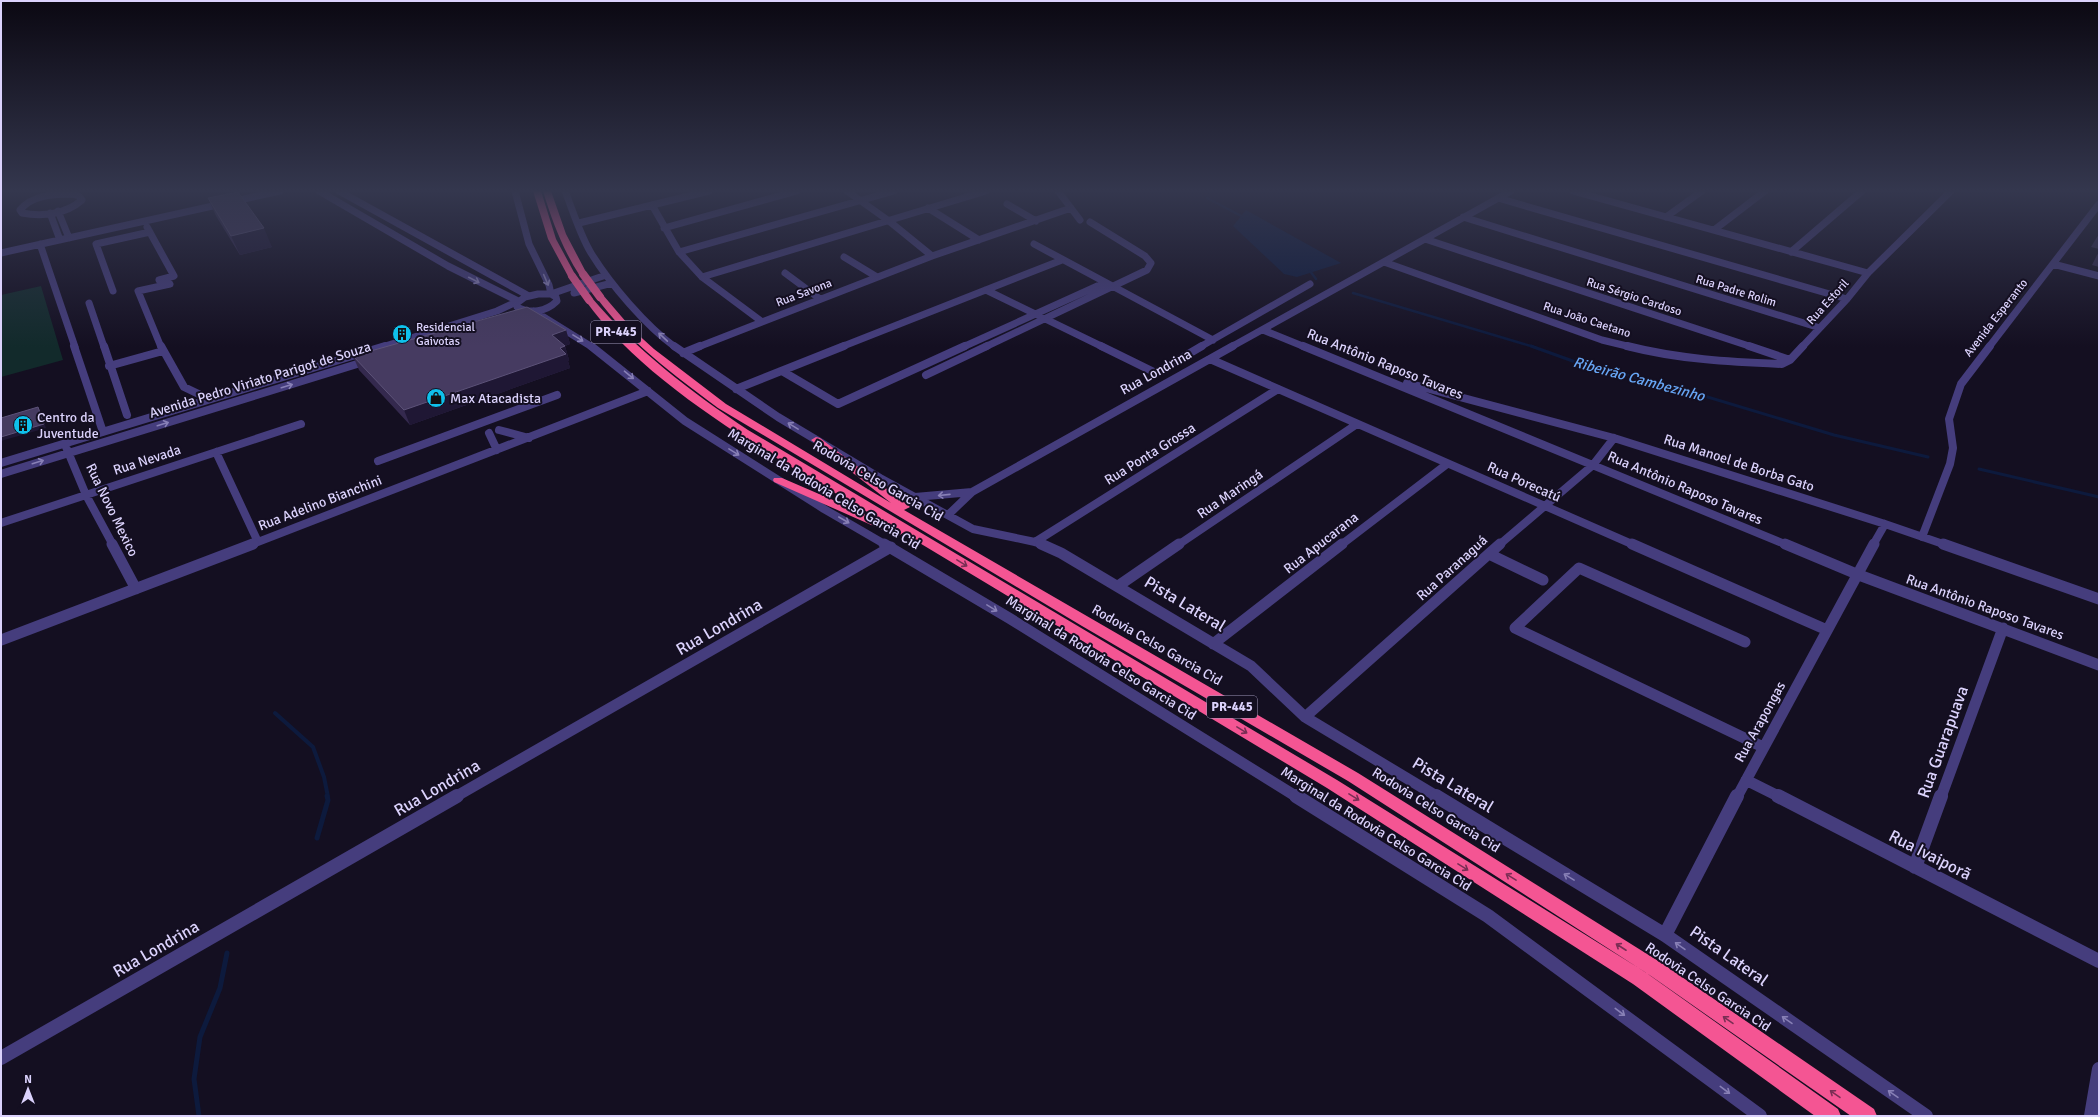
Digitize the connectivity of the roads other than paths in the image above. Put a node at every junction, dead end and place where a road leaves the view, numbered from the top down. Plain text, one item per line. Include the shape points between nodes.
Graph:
1 (44, 243) edge
2 (100, 243) edge
3 (156, 243) edge
4 (409, 243) edge
5 (433, 243) edge
6 (530, 243) edge
7 (554, 243) edge
8 (565, 243) edge
9 (587, 243) edge
10 (673, 243) edge
11 (710, 243) edge
12 (815, 243) edge
13 (916, 243) edge
14 (970, 243) edge
15 (1124, 243) edge
16 (1418, 243) edge
17 (1437, 243) edge
18 (1547, 243) edge
19 (1654, 243) edge
20 (1760, 243) edge
21 (1801, 243) edge
22 (1898, 243) edge
23 (2069, 243) edge
24 (40, 244) junction
25 (1034, 244) dead end
26 (679, 252) junction
27 (1791, 252) junction
28 (1, 253) edge
29 (932, 256) junction
30 (844, 257) dead end
31 (1062, 260) junction
32 (1384, 262) junction
33 (2053, 264) junction
34 (786, 273) dead end
35 (1868, 273) junction
36 (606, 274) junction
37 (2099, 276) edge
38 (702, 277) junction
39 (876, 277) junction
40 (1104, 283) junction
41 (140, 284) dead end
42 (170, 284) dead end
43 (612, 284) junction
44 (1310, 284) dead end
45 (1112, 287) junction
46 (986, 290) junction
47 (113, 291) dead end
48 (529, 296) junction
49 (553, 296) junction
50 (595, 298) junction
51 (820, 299) junction
52 (1847, 299) junction
53 (518, 301) junction
54 (88, 303) dead end
55 (530, 311) junction
56 (1036, 314) junction
57 (1046, 319) junction
58 (761, 321) junction
59 (1820, 328) junction
60 (1263, 330) junction
61 (1213, 340) junction
62 (393, 344) junction
63 (163, 351) junction
64 (683, 353) junction
65 (379, 357) junction
66 (1210, 359) junction
67 (1790, 360) junction
68 (109, 366) junction
69 (782, 371) junction
70 (1365, 371) junction
71 (926, 375) dead end
72 (736, 389) junction
73 (1278, 389) junction
74 (648, 391) junction
75 (557, 396) dead end
76 (209, 399) junction
77 (127, 415) dead end
78 (301, 424) dead end
79 (1357, 424) junction
80 (494, 425) junction
81 (485, 429) junction
82 (103, 432) junction
83 (529, 438) junction
84 (1614, 438) junction
85 (816, 440) junction
86 (67, 448) junction
87 (497, 450) junction
88 (216, 452) junction
89 (378, 461) dead end
90 (1, 463) edge
91 (1447, 464) junction
92 (1593, 465) junction
93 (1, 474) edge
94 (778, 480) junction
95 (972, 492) junction
96 (86, 495) junction
97 (915, 497) junction
98 (1543, 506) junction
99 (948, 515) junction
100 (1, 523) edge
101 (1885, 524) junction
102 (1922, 537) junction
103 (258, 542) junction
104 (1036, 542) junction
105 (944, 545) junction
106 (891, 548) junction
107 (1489, 554) junction
108 (1859, 575) junction
109 (1543, 580) dead end
110 (1118, 586) junction
111 (136, 589) junction
112 (2099, 599) edge
113 (2003, 628) junction
114 (1827, 630) junction
115 (1, 640) edge
116 (1745, 642) dead end
117 (1213, 644) junction
118 (2099, 665) edge
119 (1305, 716) junction
120 (1763, 747) junction
121 (1746, 780) junction
122 (1915, 867) junction
123 (1665, 935) junction
124 (2099, 961) edge
125 (1, 1058) edge
126 (2099, 1073) edge
127 (1760, 1116) edge
128 (1831, 1116) edge
129 (1867, 1116) edge
130 (1926, 1116) edge
131 (2091, 1116) edge

1 - 24 street
2 - 47 street via 96,244
3 - 41 street via 174,276
4 -> 53 street
5 - 48 street
6 -> 49 street
7 - 50 highway, Rodovia Celso Garcia Cid / PR-445, bridge via 572,276
8 - 50 highway, Rodovia Celso Garcia Cid, bridge
9 - 36 street
10 - 26 street
11 - 26 street
12 - 38 street
13 - 29 street
14 - 29 street, Rua Savona
15 - 45 street via 1145,256 1151,263 1147,270
16 - 32 street, Rua Londrina
17 - 67 street, Rua Sérgio Cardoso
18 - 59 street, Rua Padre Rolim
19 - 52 street
20 - 27 street
21 - 27 street
22 - 35 street, Rua Estoril
23 - 33 street, Avenida Esperanto
24 - 28 street
24 - 82 street
25 - 31 street
26 - 38 street
27 - 35 street
29 - 39 street, Rua Savona
30 - 39 street
31 - 40 street
31 - 46 street
32 - 60 street, Rua Londrina
32 - 67 street, Rua João Caetano via 1602,340 1652,353 1715,361 1782,364
33 - 37 street
33 - 102 street, Avenida Esperanto via 1961,384 1949,419 1954,448 1951,460
34 - 51 street
35 - 52 street, Rua Estoril
36 - 43 street
36 - 49 street
38 - 58 street
39 - 51 street, Rua Savona
40 - 45 street
40 - 56 street
42 - 63 street via 138,291
43 - 49 street
64 -> 43 street via 665,340
44 - 61 street
45 - 57 street
45 - 61 street
46 - 56 street
46 - 69 street
48 - 49 street, Avenida Pedro Viriato Parigot de Souza
48 - 53 street, Avenida Pedro Viriato Parigot de Souza
49 - 55 street, Avenida Pedro Viriato Parigot de Souza via 556,303
50 - 105 highway, Rodovia Celso Garcia Cid / PR-445 via 651,351 722,406
51 - 58 street, Rua Savona
52 - 59 street, Rua Estoril
53 - 55 street, Marginal da Rodovia Celso Garcia Cid via 517,307
53 - 62 street, Avenida Pedro Viriato Parigot de Souza via 497,311
54 - 68 street
55 - 65 street, Avenida Pedro Viriato Parigot de Souza
55 -> 74 street, Marginal da Rodovia Celso Garcia Cid via 598,351
56 - 57 street
56 - 69 street via 838,404
57 - 61 street via 1156,373
57 - 71 street
58 - 64 street, Rua Savona
59 - 67 street, Rua Estoril
60 - 66 street, Rua Londrina
60 - 70 street, Rua Antônio Raposo Tavares
62 - 65 street via 372,355
62 - 76 street, Avenida Pedro Viriato Parigot de Souza
63 - 68 street
63 - 76 street via 184,387
64 - 72 street
86 -> 65 street, Avenida Pedro Viriato Parigot de Souza
66 - 73 street, Rua Porecatú
66 - 95 street, Rua Londrina
68 - 77 street
69 - 72 street
70 - 84 street, Rua Manoel de Borba Gato
70 - 92 street, Rua Antônio Raposo Tavares
85 -> 72 street
73 - 79 street, Rua Porecatú
73 - 104 street, Rua Ponta Grossa
74 - 83 street, Rua Adelino Bianchini
74 -> 94 street, Marginal da Rodovia Celso Garcia Cid via 685,421
75 - 80 street
76 - 82 street, Avenida Pedro Viriato Parigot de Souza
78 - 88 street, Rua Nevada
79 - 91 street, Rua Porecatú
79 - 110 street, Rua Maringá
80 - 81 street
80 - 83 street
81 - 87 street
81 - 89 street
82 - 86 street, Avenida Pedro Viriato Parigot de Souza
83 - 87 street, Rua Adelino Bianchini
84 - 92 street, Rua Paranaguá
84 - 101 street, Rua Manoel de Borba Gato
85 - 97 street
85 - 105 highway
86 - 90 street, Avenida Pedro Viriato Parigot de Souza
93 -> 86 street, Avenida Pedro Viriato Parigot de Souza
86 - 96 street, Rua Novo Mexico
87 - 103 street, Rua Adelino Bianchini
88 - 96 street, Rua Nevada
88 - 103 street
91 - 98 street, Rua Porecatú
91 - 117 street, Rua Apucarana
92 - 98 street, Rua Paranaguá
92 - 108 street, Rua Antônio Raposo Tavares
94 - 105 highway
94 -> 106 street, Marginal da Rodovia Celso Garcia Cid
95 -> 97 street, Rua Londrina
95 - 99 street, Rua Londrina
96 - 100 street, Rua Nevada
96 - 111 street, Rua Novo Mexico
97 - 99 street
98 - 107 street, Rua Paranaguá
98 - 114 street, Rua Porecatú
99 - 104 street, Pista Lateral / PR-445 via 973,529
101 - 102 street, Rua Manoel de Borba Gato
101 - 108 street, Rua Arapongas
102 - 112 street, Rua Manoel de Borba Gato
103 - 111 street, Rua Adelino Bianchini
104 - 110 street, Pista Lateral / PR-445 via 1061,553
105 -> 128 highway, Rodovia Celso Garcia Cid / PR-445 via 1332,784 1639,978
129 -> 105 highway, Rodovia Celso Garcia Cid / PR-445 via 1657,970 1353,777
106 - 125 street, Rua Londrina
106 -> 127 street, Marginal da Rodovia Celso Garcia Cid via 1092,669 1488,916
107 - 109 street
107 - 119 street, Rua Paranaguá
108 - 113 street, Rua Antônio Raposo Tavares
108 - 114 street, Rua Arapongas
110 - 117 street, Pista Lateral / PR-445
111 - 115 street, Rua Adelino Bianchini
113 - 118 street, Rua Antônio Raposo Tavares
113 - 122 street, Rua Guarapuava
114 - 120 street, Rua Arapongas
116 - 120 street via 1579,568 1515,628
117 - 119 street, Pista Lateral / PR-445 via 1250,666
123 -> 119 street, Pista Lateral / PR-445
120 - 121 street, Rua Arapongas
121 - 122 street, Rua Ivaiporã
121 - 123 street, Rua Arapongas
122 - 124 street, Rua Ivaiporã
130 -> 123 street, Pista Lateral / PR-445
126 - 131 street

